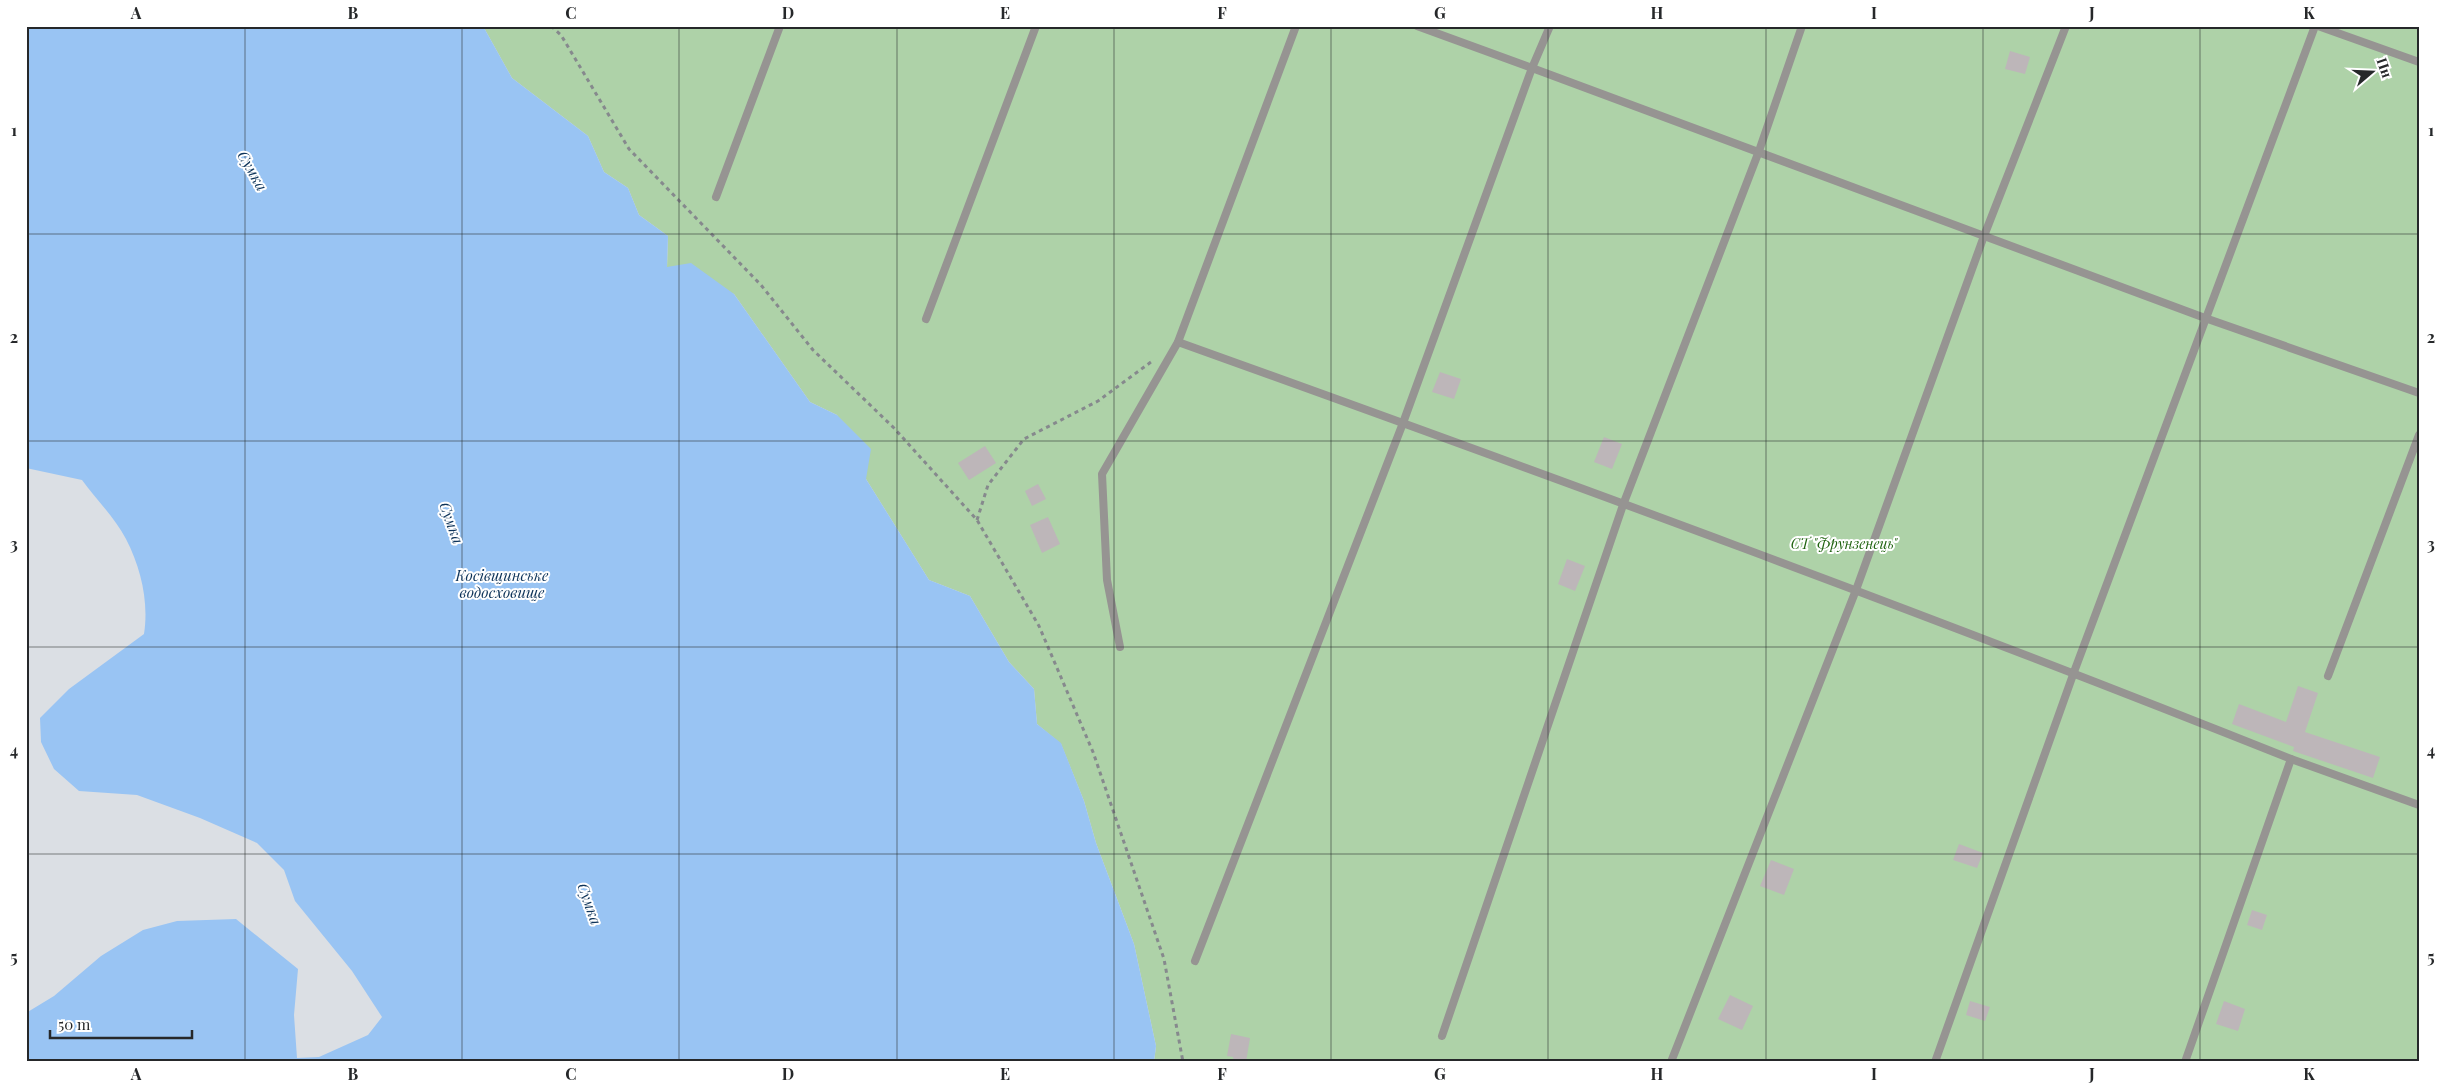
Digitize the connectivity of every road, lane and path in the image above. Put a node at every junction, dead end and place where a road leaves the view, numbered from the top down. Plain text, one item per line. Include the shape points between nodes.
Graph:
1 (551, 26) edge
2 (780, 26) edge
3 (1036, 26) edge
4 (1296, 26) edge
5 (1417, 26) edge
6 (1550, 26) edge
7 (1802, 26) edge
8 (2066, 26) edge
9 (2317, 26) edge
10 (2419, 62) edge
11 (1532, 68) junction
12 (1759, 151) junction
13 (716, 197) dead end
14 (1984, 236) junction
15 (2205, 318) junction
16 (926, 319) dead end
17 (1178, 342) junction
18 (1154, 360) dead end
19 (2419, 393) edge
20 (1404, 423) junction
21 (2419, 435) edge
22 (1623, 505) junction
23 (977, 520) junction
24 (1856, 590) junction
25 (1120, 647) dead end
26 (2074, 672) junction
27 (2328, 676) dead end
28 (2291, 759) junction
29 (2419, 805) edge
30 (1195, 961) dead end
31 (1442, 1036) dead end
32 (1184, 1062) edge
33 (1671, 1062) edge
34 (1935, 1062) edge
35 (2185, 1062) edge

1 - 23 path via 562,36 629,148 761,285 813,350 894,428
2 - 13 lane
3 - 16 lane
4 - 17 lane
5 - 11 lane
6 - 11 lane
7 - 12 lane
8 - 14 lane
9 - 10 lane
9 - 15 lane
11 - 12 lane
11 - 20 lane
12 - 14 lane
12 - 22 lane
14 - 15 lane
14 - 24 lane
15 - 19 lane
15 - 26 lane
17 - 20 lane
17 - 25 lane via 1102,474 1107,580
18 - 23 path via 1098,400 1024,439 988,485
20 - 22 lane
20 - 30 lane
21 - 27 lane
22 - 24 lane
22 - 31 lane
23 - 32 path via 1038,626 1093,752 1164,959
24 - 26 lane
24 - 33 lane
26 - 28 lane
26 - 34 lane
28 - 29 lane
28 - 35 lane

